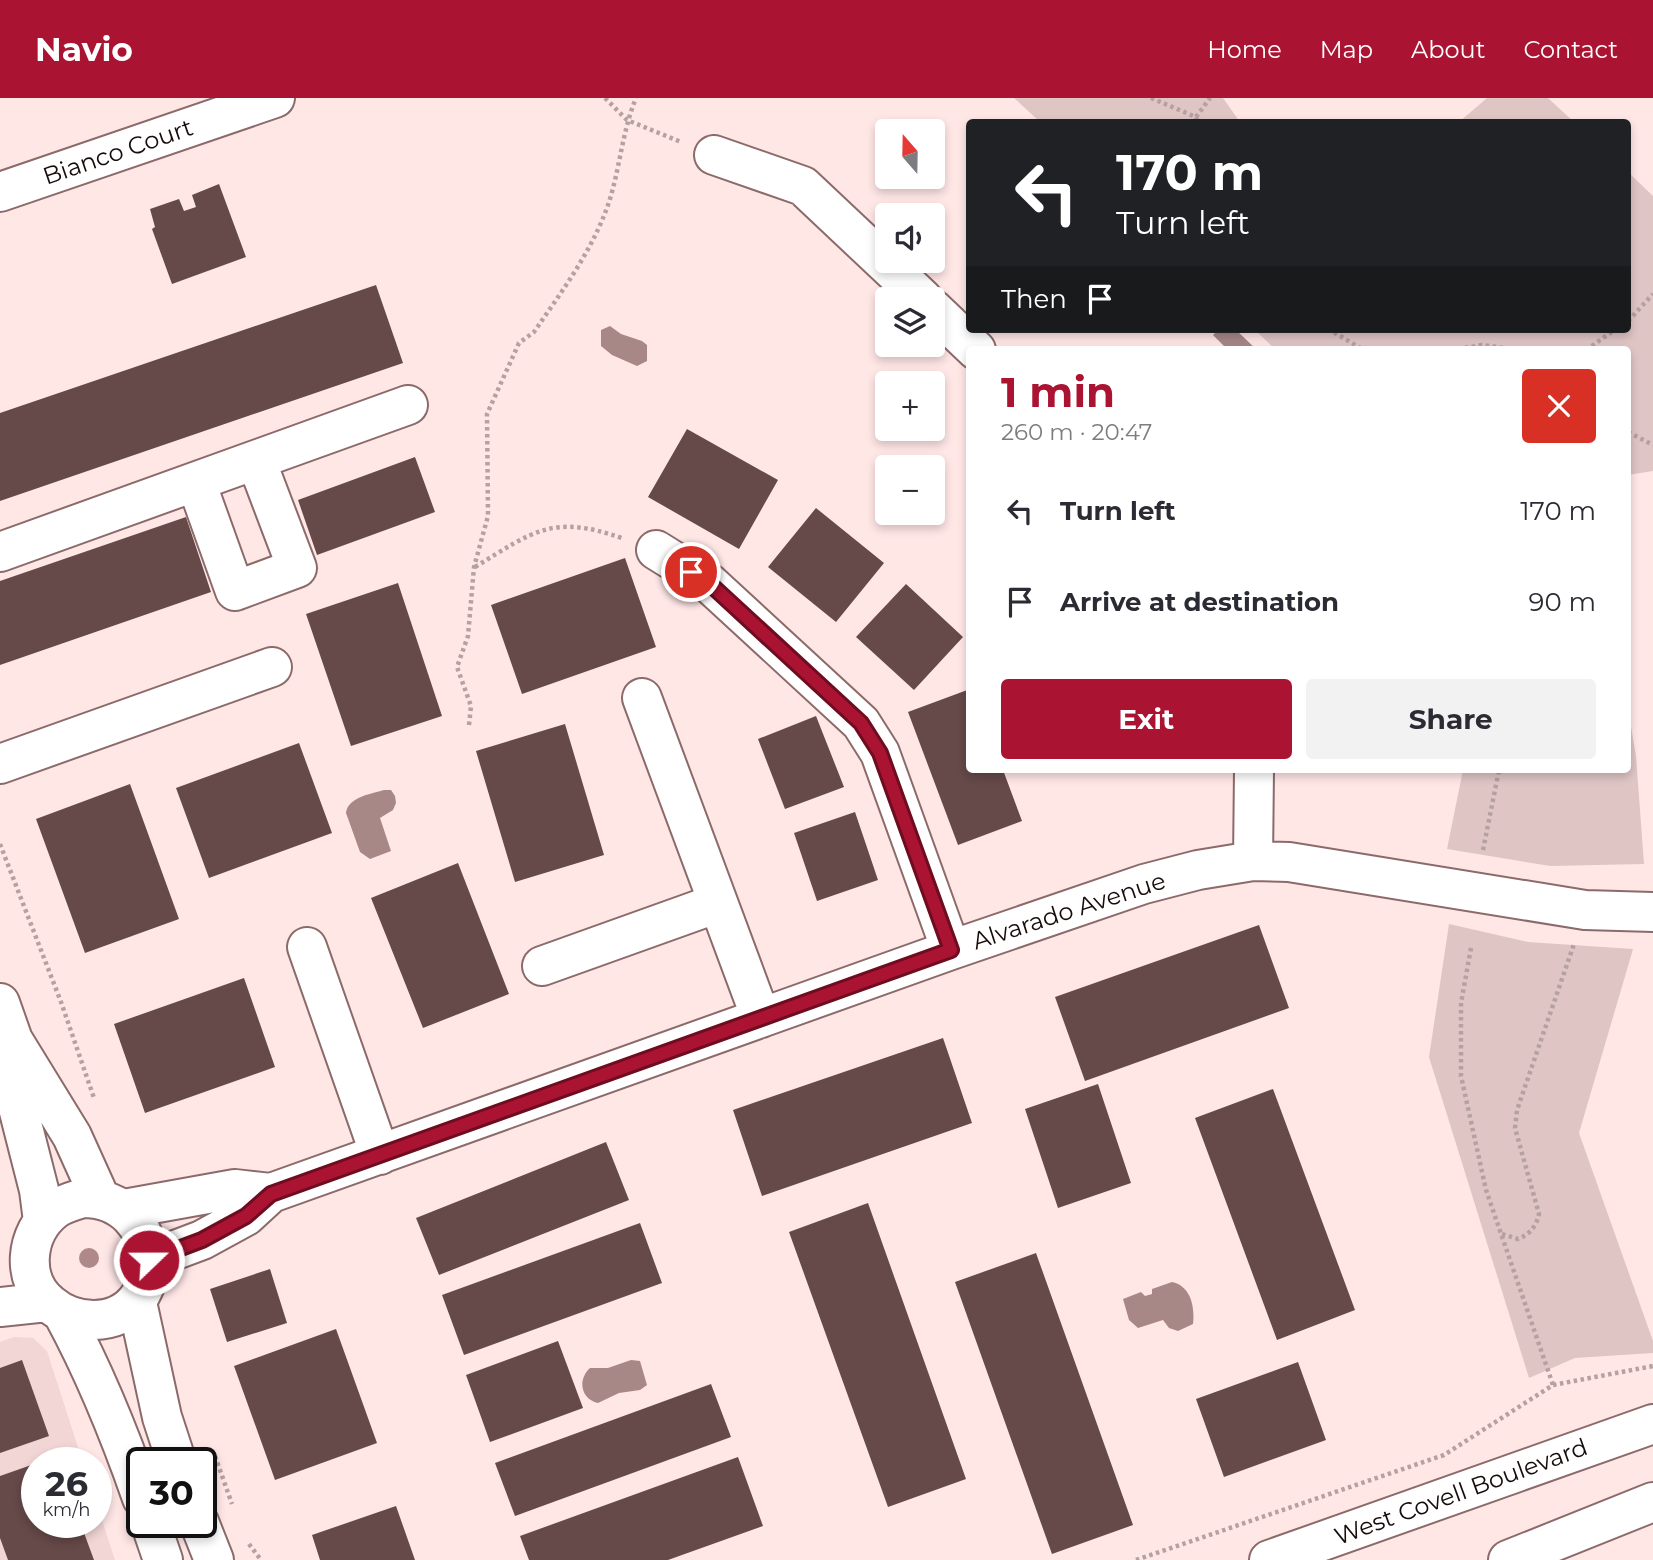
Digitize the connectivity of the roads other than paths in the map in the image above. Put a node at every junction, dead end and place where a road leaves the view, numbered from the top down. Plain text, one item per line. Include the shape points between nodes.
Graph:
1 (275, 98) edge
2 (715, 155) road end
3 (0, 192) edge
4 (910, 287) edge
5 (945, 320) edge
6 (972, 346) edge
7 (408, 405) dead end
8 (256, 460) junction
9 (195, 482) junction
10 (656, 550) road end
11 (0, 552) edge
12 (272, 667) dead end
13 (642, 698) dead end
14 (0, 764) edge
15 (1254, 773) edge
16 (1253, 861) junction
17 (719, 903) junction
18 (1653, 912) edge
19 (307, 947) dead end
20 (951, 950) junction
21 (542, 966) dead end
22 (0, 1003) edge
23 (761, 1018) junction
24 (13, 1040) junction
25 (380, 1154) junction
26 (271, 1194) junction
27 (112, 1204) junction
28 (24, 1246) edge
29 (149, 1260) junction
30 (137, 1302) junction
31 (0, 1307) edge
32 (55, 1308) junction
33 (1653, 1424) edge
34 (172, 1447) edge
35 (126, 1454) edge
36 (1653, 1502) edge
37 (155, 1538) edge
38 (215, 1538) edge
39 (163, 1560) edge
40 (214, 1560) edge
41 (1269, 1560) edge
42 (1508, 1560) edge

1 - 3 street, Bianco Court
2 - 4 street via 803,186
5 - 6 street
7 - 8 street
8 - 9 street
8 - 9 street via 297,568 235,591
9 - 11 street
10 - 20 street via 709,583 861,723 880,753
12 - 14 street
13 - 17 street
15 - 16 street
16 - 18 street, Alvarado Avenue via 1289,862 1585,910
16 - 20 street, Alvarado Avenue via 1144,884
17 - 21 street
17 - 23 street
19 - 25 street
20 - 23 street, Alvarado Avenue
22 - 24 street
23 - 25 street, Alvarado Avenue
24 - 27 street
24 - 28 street via 15,1096 39,1190
25 - 26 street, Alvarado Avenue
26 - 27 street, Alvarado Avenue via 235,1189
26 - 29 street, Alvarado Avenue via 246,1216 202,1240
27 - 28 street via 83,1198 64,1204
27 - 29 street via 137,1224
28 - 32 street via 36,1286
29 - 30 street via 147,1280
30 - 32 street via 102,1320 82,1320
30 - 34 street
31 - 32 street
32 - 35 street via 96,1380
33 - 41 street, West Covell Boulevard
36 - 42 street
37 - 39 street
38 - 40 street

